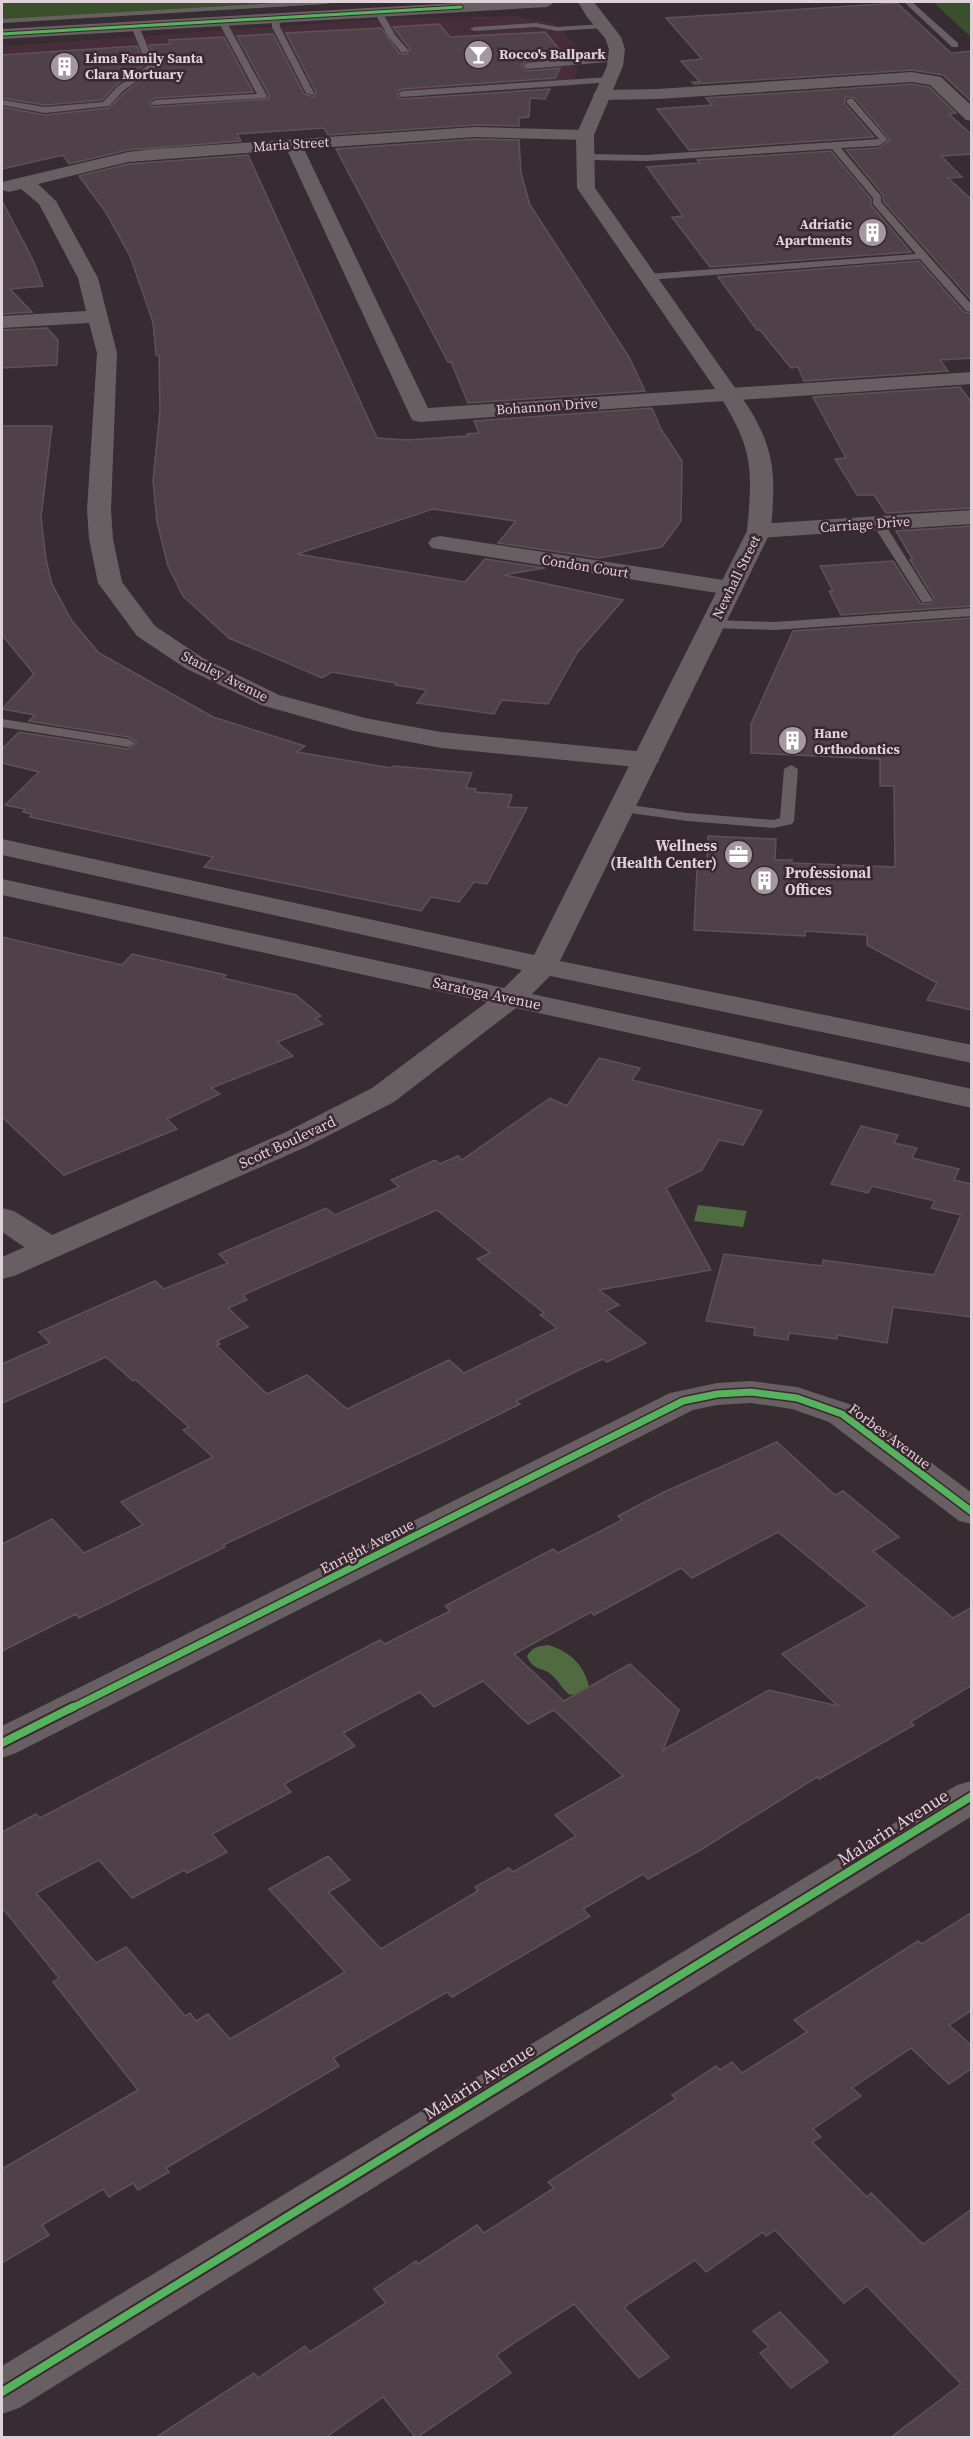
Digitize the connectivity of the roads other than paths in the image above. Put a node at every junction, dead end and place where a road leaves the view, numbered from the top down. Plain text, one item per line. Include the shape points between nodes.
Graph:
1 (326, 2) edge
2 (547, 2) edge
3 (586, 2) edge
4 (908, 2) edge
5 (289, 3) edge
6 (113, 6) dead end
7 (467, 6) junction
8 (378, 12) junction
9 (274, 18) junction
10 (133, 20) junction
11 (2, 21) edge
12 (222, 21) junction
13 (603, 26) junction
14 (474, 28) dead end
15 (488, 28) junction
16 (2, 34) edge
17 (955, 45) dead end
18 (404, 50) dead end
19 (616, 59) junction
20 (527, 66) dead end
21 (606, 88) junction
22 (310, 93) dead end
23 (402, 94) dead end
24 (850, 101) dead end
25 (2, 103) edge
26 (155, 103) dead end
27 (972, 116) edge
28 (585, 135) junction
29 (293, 144) junction
30 (834, 146) junction
31 (586, 157) junction
32 (13, 185) edge
33 (923, 256) junction
34 (648, 277) junction
35 (970, 309) edge
36 (97, 316) junction
37 (2, 322) edge
38 (972, 378) edge
39 (729, 393) junction
40 (972, 517) edge
41 (879, 523) junction
42 (759, 531) junction
43 (440, 543) dead end
44 (730, 588) junction
45 (926, 599) dead end
46 (972, 612) edge
47 (713, 624) junction
48 (2, 723) edge
49 (128, 743) dead end
50 (646, 760) junction
51 (791, 769) dead end
52 (622, 808) junction
53 (4, 843) edge
54 (2, 887) edge
55 (543, 966) junction
56 (511, 998) junction
57 (972, 1054) edge
58 (972, 1099) edge
59 (2, 1218) edge
60 (50, 1248) junction
61 (2, 1269) edge
62 (751, 1392) joint
63 (972, 1512) edge
64 (2, 1743) edge
65 (972, 1796) edge
66 (2, 2392) edge

1 - 5 lane
2 - 7 street
3 - 13 street
4 - 17 lane
5 - 10 lane
6 - 10 lane
7 - 8 street
7 - 15 lane
8 - 9 street
8 - 18 lane
9 - 12 street
9 - 22 lane
10 - 11 lane
10 - 12 street
10 - 16 street
10 - 25 lane via 152,67 106,104 45,110
12 - 26 lane via 263,96
13 - 15 lane
13 - 19 street via 613,37
14 - 15 lane
19 - 20 lane
19 - 21 street, Newhall Street
21 - 23 lane
21 - 27 street via 658,94 912,77 934,81
21 - 28 street, Newhall Street
24 - 30 lane via 884,140
28 - 29 street, Maria Street via 475,132
28 - 31 street, Newhall Street
29 - 32 street, Maria Street via 128,157
29 - 39 street, Bohannon Drive via 420,415
30 - 31 lane via 647,158
30 - 33 lane
31 - 34 street, Newhall Street via 586,188
32 - 36 street, Stanley Avenue via 48,201 88,278
33 - 34 lane
33 - 35 lane
34 - 39 street, Newhall Street
36 - 37 street
36 - 50 street, Stanley Avenue via 107,353 101,539 110,582 146,631 194,663 270,700 363,725 441,740
38 - 39 street, Bohannon Drive
39 - 42 street, Newhall Street via 760,455 763,489
40 - 41 street, Carriage Drive
41 - 42 street, Carriage Drive
41 - 45 lane
42 - 44 street, Newhall Street
43 - 44 street, Condon Court
44 - 47 street, Newhall Street
46 - 47 lane via 775,626
47 - 50 street, Newhall Street
48 - 49 lane
50 - 52 street, Newhall Street
51 - 52 lane via 787,821 774,824
52 - 55 street, Newhall Street
53 - 55 street
54 - 56 street, Saratoga Avenue
55 - 56 street, Scott Boulevard
55 - 57 street
56 - 58 street, Saratoga Avenue
56 - 60 street, Scott Boulevard via 383,1095 297,1139
59 - 60 street
60 - 61 street, Scott Boulevard
62 - 63 street, Forbes Avenue via 797,1398 842,1414
62 - 64 street, Enright Avenue via 683,1401
65 - 66 street, Malarin Avenue

